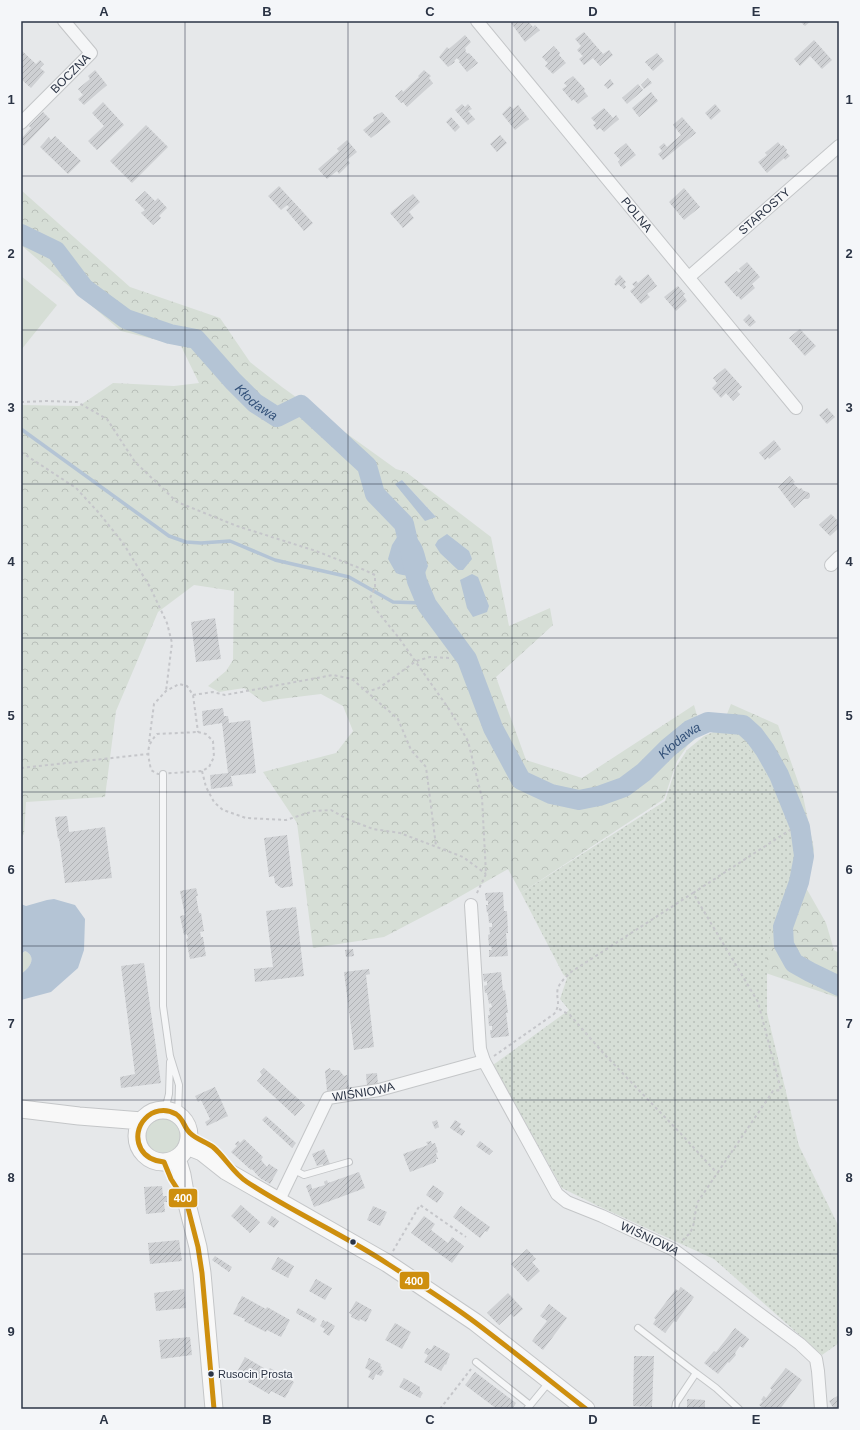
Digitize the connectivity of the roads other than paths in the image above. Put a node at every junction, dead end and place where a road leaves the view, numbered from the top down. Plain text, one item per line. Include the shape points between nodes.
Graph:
1 (64, 21) edge
2 (477, 21) edge
3 (21, 123) edge
4 (839, 146) edge
5 (689, 277) junction
6 (796, 408) dead end
7 (163, 774) road end
8 (471, 905) road end
9 (170, 1056) junction
10 (484, 1061) junction
11 (21, 1109) edge
12 (171, 1112) junction
13 (79, 1116) junction
14 (142, 1121) junction
15 (137, 1138) junction
16 (179, 1150) junction
17 (348, 1162) dead end
18 (294, 1170) junction
19 (279, 1200) junction
20 (638, 1328) dead end
21 (476, 1362) road end
22 (696, 1373) junction
23 (550, 1380) junction
24 (528, 1407) edge
25 (214, 1409) edge
26 (586, 1409) edge
27 (675, 1409) edge
28 (739, 1409) edge
29 (821, 1409) edge

1 - 3 street, BOCZNA via 91,53
2 - 5 street, POLNA
4 - 5 street, STAROSTY
5 - 6 street, POLNA
7 - 9 lane via 163,1006
8 - 10 street, WIŚNIOWA via 480,1049
9 - 12 lane
9 - 12 lane via 179,1085
10 - 18 street, WIŚNIOWA via 379,1090 328,1098
10 - 29 street, WIŚNIOWA via 554,1189 562,1199 674,1250 800,1344 816,1359
11 - 13 street
12 - 14 street via 152,1113
12 - 16 street via 187,1126
13 - 14 street
13 - 15 street
14 - 15 street
15 - 16 street via 140,1148 154,1161
16 - 19 street via 213,1147 245,1181
16 - 25 street via 171,1179 187,1204 198,1247
17 - 18 lane via 304,1175
18 - 19 street, WIŚNIOWA
19 - 23 street via 387,1263 475,1322
20 - 22 lane
21 - 24 lane
22 - 27 lane via 676,1403
22 - 28 lane
23 - 24 lane
23 - 26 street

